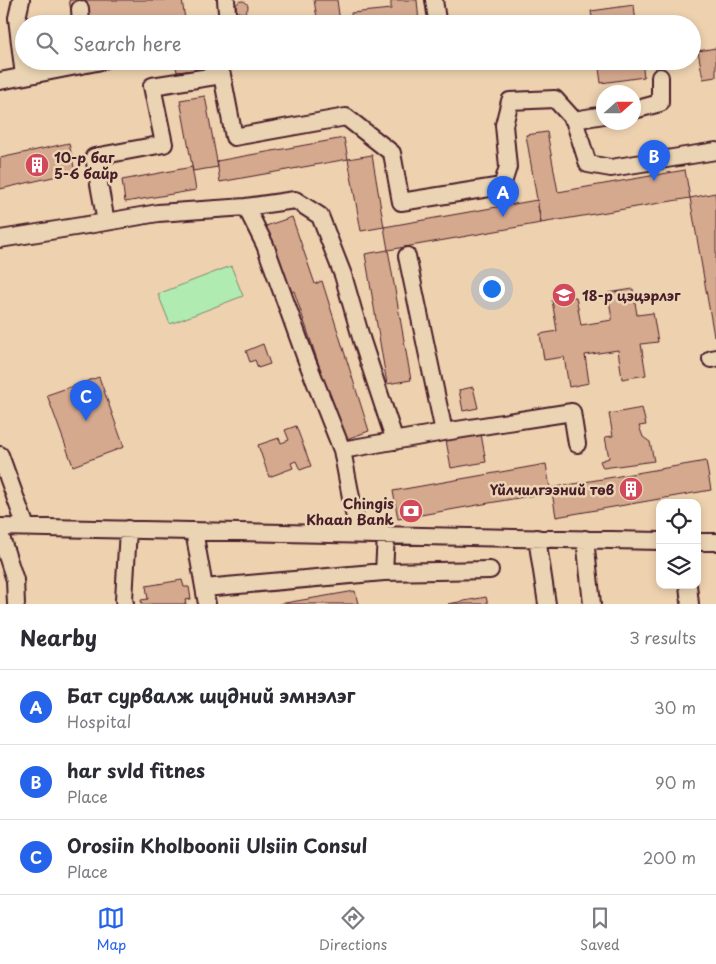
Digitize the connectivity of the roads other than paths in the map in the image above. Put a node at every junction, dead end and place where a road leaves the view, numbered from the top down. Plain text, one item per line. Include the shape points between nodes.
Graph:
1 (21, 0) edge
2 (226, 0) edge
3 (434, 0) edge
4 (18, 15) edge
5 (227, 15) edge
6 (437, 15) edge
7 (23, 70) edge
8 (54, 70) edge
9 (24, 76) junction
10 (660, 77) dead end
11 (0, 81) edge
12 (641, 108) edge
13 (596, 116) edge
14 (574, 120) junction
15 (716, 151) edge
16 (246, 207) junction
17 (106, 222) junction
18 (0, 239) edge
19 (407, 256) dead end
20 (444, 432) junction
21 (395, 441) junction
22 (577, 444) dead end
23 (342, 450) junction
24 (0, 455) edge
25 (0, 527) edge
26 (26, 527) junction
27 (128, 529) junction
28 (194, 531) junction
29 (0, 534) edge
30 (358, 534) junction
31 (386, 535) junction
32 (537, 538) junction
33 (585, 539) junction
34 (656, 541) edge
35 (701, 542) edge
36 (716, 542) edge
37 (490, 570) dead end
38 (384, 572) junction
39 (688, 589) edge
40 (206, 596) edge
41 (16, 604) edge
42 (125, 604) edge
43 (547, 604) edge
44 (592, 604) edge
45 (690, 604) edge

1 - 4 street
2 - 5 street
3 - 6 street
7 - 9 street
8 - 9 street
9 - 11 street
10 - 12 street via 660,103
13 - 14 street
14 - 15 street via 588,164 611,168
14 - 17 street via 555,99 510,101 504,125 508,166 502,186 401,202 392,153 346,117 234,137 222,75 152,86 164,144 94,157
16 - 17 street via 158,212
16 - 21 street via 295,200 320,216 343,275
16 - 23 street via 265,245
17 - 18 street
19 - 20 street
20 - 21 street
20 - 22 street via 572,412
21 - 23 street
23 - 30 street
24 - 26 street
25 - 26 street
26 - 27 street
27 - 28 street
27 - 42 street
28 - 30 street
28 - 40 street
29 - 41 street via 15,580
30 - 31 street
31 - 32 street
31 - 38 street
32 - 33 street
32 - 43 street
33 - 34 street
33 - 44 street
35 - 36 street
37 - 38 street
38 - 40 street
39 - 45 street

